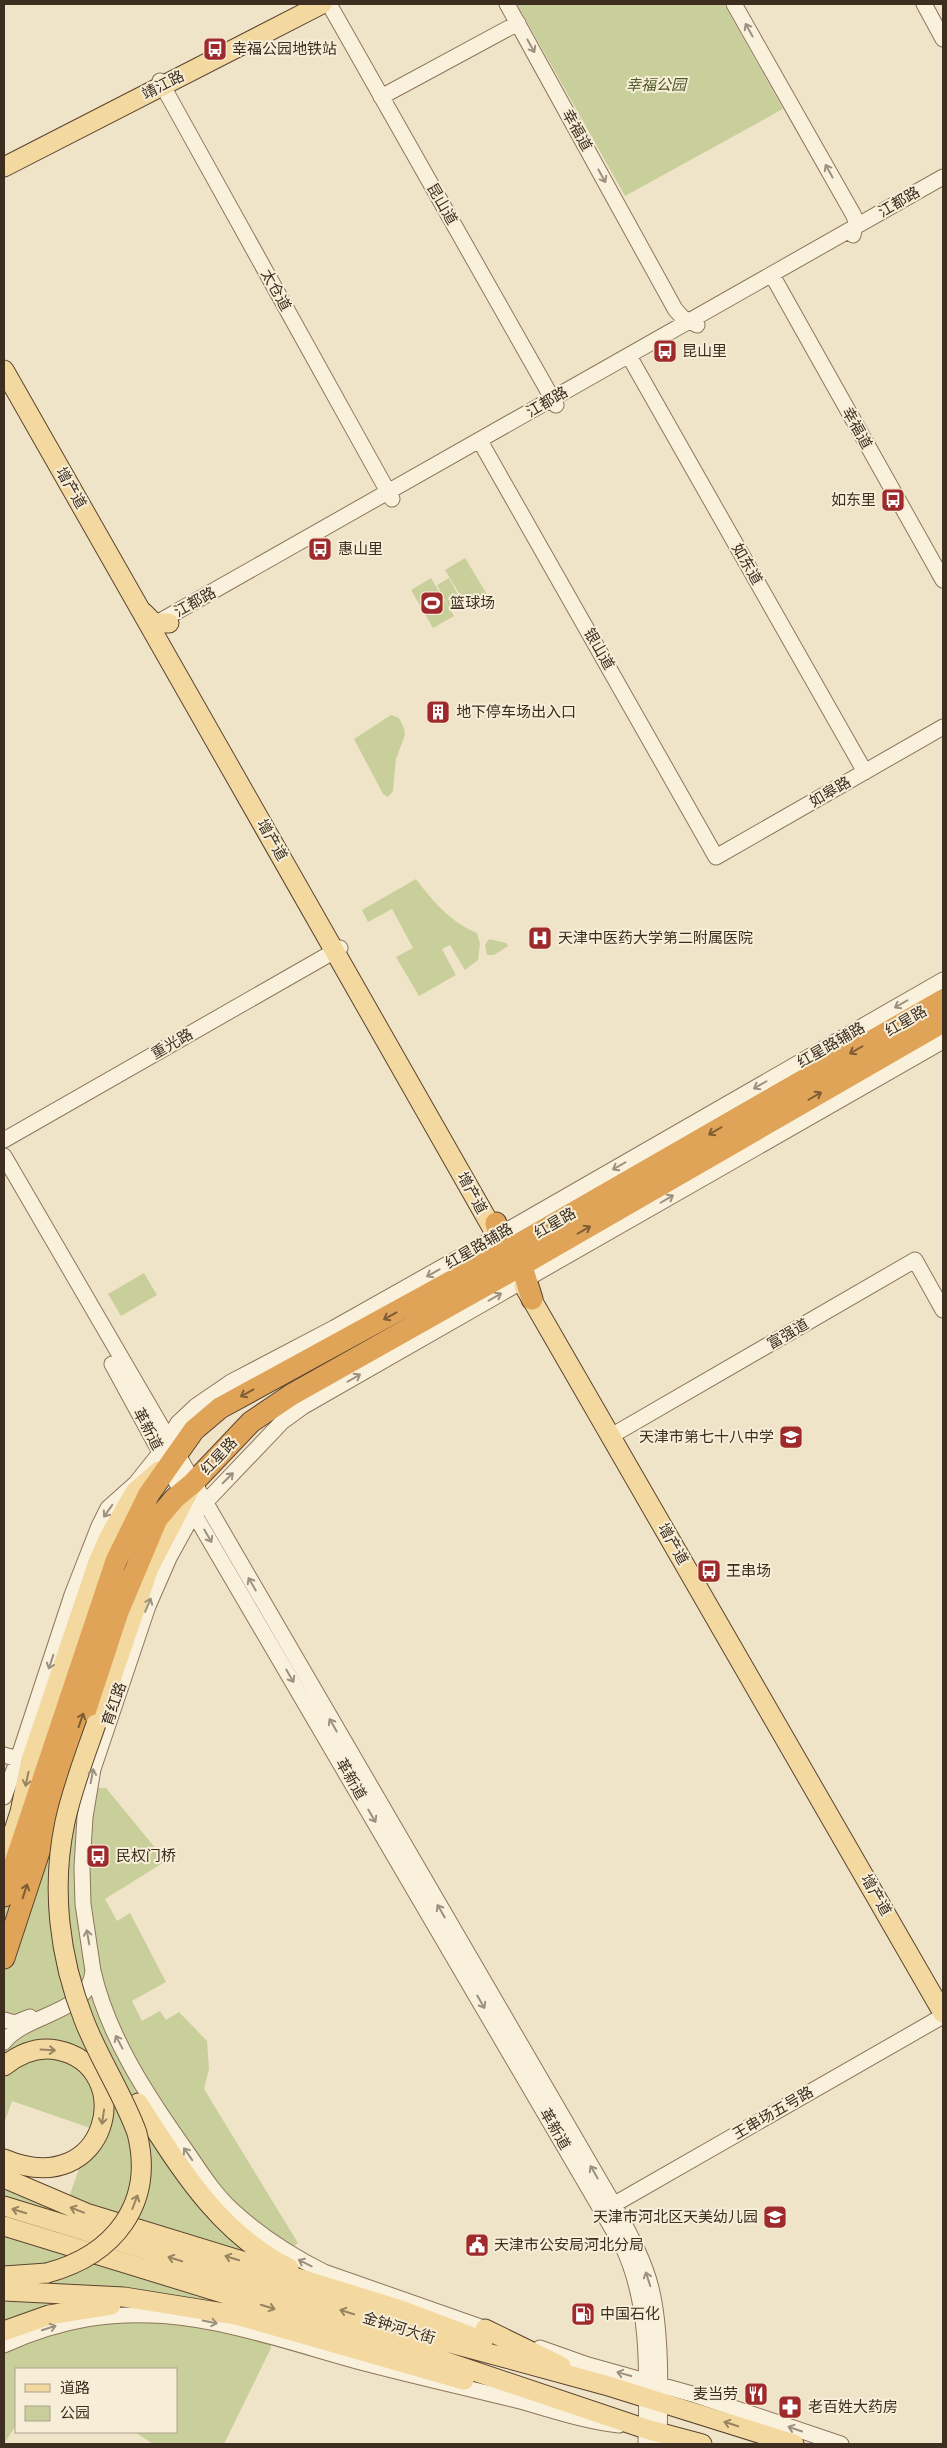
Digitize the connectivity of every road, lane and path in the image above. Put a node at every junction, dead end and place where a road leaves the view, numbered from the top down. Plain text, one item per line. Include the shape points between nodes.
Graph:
1 (322, 4) edge
2 (328, 4) edge
3 (507, 4) edge
4 (734, 4) edge
5 (924, 4) edge
6 (305, 5) edge
7 (518, 23) junction
8 (943, 39) edge
9 (161, 83) junction
10 (381, 97) junction
11 (4, 160) edge
12 (4, 167) edge
13 (943, 177) edge
14 (943, 183) edge
15 (857, 224) junction
16 (773, 283) junction
17 (675, 309) junction
18 (693, 323) junction
19 (672, 331) junction
20 (4, 359) edge
21 (630, 359) junction
22 (4, 370) edge
23 (555, 402) junction
24 (482, 444) junction
25 (390, 496) junction
26 (943, 566) edge
27 (943, 580) edge
28 (155, 621) junction
29 (943, 727) edge
30 (865, 772) junction
31 (716, 857) joint
32 (337, 950) junction
33 (943, 980) edge
34 (943, 1000) edge
35 (943, 1022) edge
36 (943, 1041) edge
37 (4, 1140) edge
38 (4, 1156) edge
39 (4, 1176) edge
40 (514, 1254) junction
41 (483, 1276) junction
42 (943, 1310) edge
43 (614, 1435) junction
44 (168, 1454) junction
45 (193, 1498) junction
46 (109, 1608) junction
47 (4, 1755) edge
48 (18, 1759) junction
49 (75, 1791) junction
50 (4, 1797) edge
51 (20, 1812) junction
52 (4, 1846) edge
53 (4, 1861) edge
54 (4, 1896) edge
55 (4, 1958) edge
56 (93, 1971) junction
57 (81, 1995) junction
58 (943, 1999) edge
59 (102, 2006) junction
60 (943, 2014) edge
61 (4, 2020) edge
62 (943, 2026) edge
63 (4, 2042) edge
64 (4, 2066) edge
65 (143, 2085) joint
66 (4, 2158) edge
67 (4, 2178) edge
68 (4, 2206) edge
69 (611, 2212) junction
70 (4, 2226) edge
71 (4, 2276) edge
72 (4, 2290) edge
73 (344, 2292) junction
74 (182, 2305) junction
75 (485, 2329) junction
76 (4, 2331) edge
77 (444, 2334) junction
78 (4, 2345) edge
79 (437, 2366) junction
80 (579, 2378) junction
81 (652, 2391) junction
82 (655, 2439) edge
83 (702, 2444) edge
84 (794, 2444) edge
85 (841, 2444) edge

1 - 9 main road, 靖江路
2 - 10 street, 昆山道
3 - 7 street, 幸福道
15 -> 4 street
5 - 8 street
6 - 9 main road, 靖江路
7 - 10 street
7 -> 17 street, 幸福道
9 - 11 main road, 靖江路
9 - 12 main road, 靖江路
9 - 25 street, 太仓道
10 - 23 street, 昆山道
13 - 15 street, 江都路
14 - 15 street, 江都路
15 - 16 street, 江都路
16 - 18 street, 江都路
16 - 26 street, 幸福道
16 - 27 street, 幸福道
17 - 18 street, 幸福道
17 - 19 street
18 - 19 street, 江都路
18 - 21 street, 江都路
19 - 21 street, 江都路
20 - 28 main road, 增产道
21 - 23 street, 江都路
21 - 30 street, 如东道
22 - 28 main road, 增产道
23 - 24 street, 江都路
24 - 25 street, 江都路
24 - 31 street, 银山道
25 - 28 street, 江都路
28 - 32 main road, 增产道
29 - 30 street, 如皋路
30 - 31 street, 如皋路
32 - 37 street, 重光路
32 - 40 main road, 增产道
33 -> 40 street, 红星路辅路
34 -> 40 highway, 红星路
40 -> 35 highway, 红星路
40 -> 36 street, 红星路辅路
38 - 44 street, 革新道
39 - 44 street, 革新道 via 146,1424
40 - 41 highway via 499,1272
40 - 43 main road, 增产道
40 -> 44 street, 红星路辅路 via 334,1328 230,1382 196,1406 178,1424
45 -> 40 street, 红星路辅路 via 282,1422
41 -> 44 highway via 235,1399 220,1408
41 - 45 highway, 红星路 via 251,1422 220,1454
42 - 43 street, 富强道 via 916,1260
43 - 58 main road, 增产道
43 - 60 main road, 增产道
44 - 45 street, 革新道
44 - 46 highway, 育红路 via 116,1561
44 -> 48 street via 108,1508 99,1526 72,1595
45 - 46 highway, 育红路 via 157,1519
56 -> 45 street, 育红路 via 82,1886 82,1842 93,1768 148,1606
45 - 69 street, 革新道
46 - 49 main road, bridge
46 -> 51 main road via 31,1760
46 - 54 highway, 育红路
55 -> 46 highway, 育红路
47 - 48 street
48 - 50 street
71 -> 49 main road, bridge via 47,2273 88,2257 115,2235 127,2219 141,2180 138,2133 84,2019 64,1952 58,1864 65,1820
49 - 73 main road via 69,1856 71,1934 77,1971 101,2039 184,2173 225,2223 284,2266
51 - 52 main road
51 - 53 main road
56 - 57 street via 90,1986
56 - 59 street, 育红路
57 - 59 street via 89,1996
57 - 61 street via 21,2022
57 - 63 street via 21,2028
65 -> 59 street, 育红路
60 - 69 street, 王串场五号路
62 - 69 street, 王串场五号路
64 -> 66 main road via 33,2050 65,2052 92,2071 101,2090 104,2110 101,2128 94,2142 70,2162 38,2168
75 -> 65 street, 金钟河大街 via 324,2272 275,2245 229,2207 208,2183
73 -> 67 main road via 86,2213
77 -> 68 main road, 金钟河大街
69 - 81 street, 革新道 via 645,2269 651,2288 657,2328
70 -> 79 main road, 金钟河大街
72 - 74 main road via 124,2297
73 - 77 main road via 395,2308
74 - 76 main road via 123,2304 68,2311
74 - 79 main road
75 - 80 main road via 558,2364
81 -> 75 street, 金钟河大街
77 - 80 main road, 金钟河大街 via 518,2364
78 -> 82 street, 金钟河大街 via 46,2328 82,2319 131,2314 169,2315 267,2335
79 - 82 main road, 金钟河大街 via 587,2409
80 - 81 main road, 金钟河大街
81 - 82 street, 革新道
84 -> 81 main road, 金钟河大街
85 -> 81 street, 金钟河大街
82 - 83 main road, 金钟河大街

